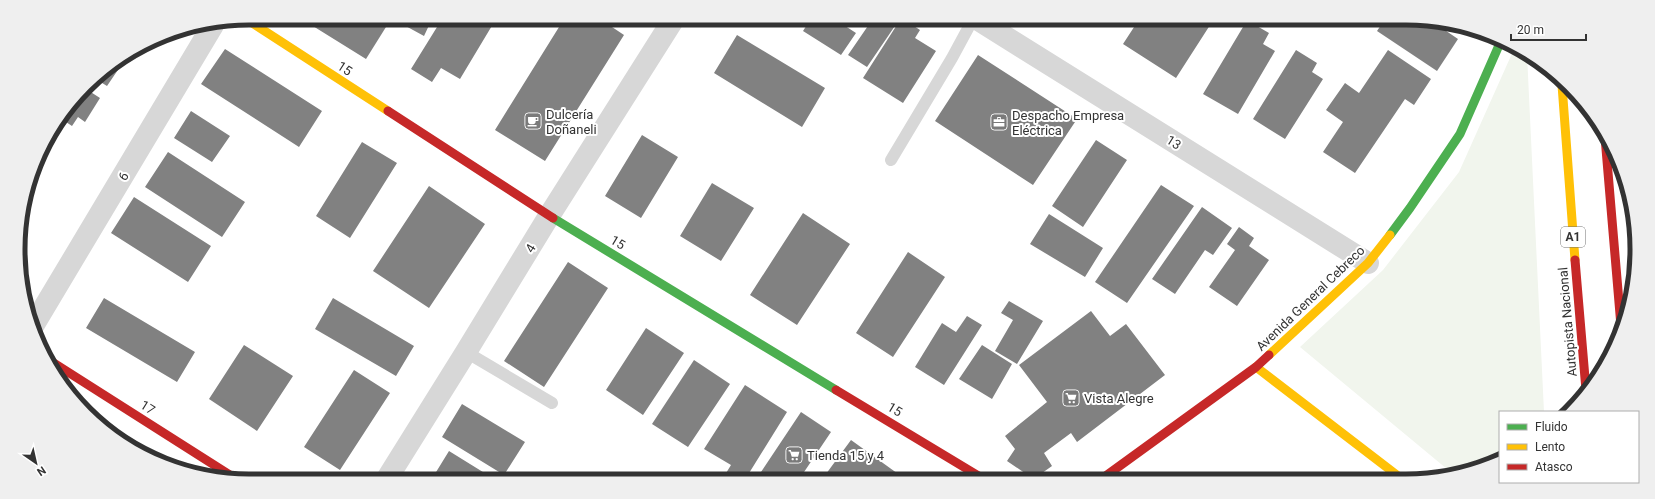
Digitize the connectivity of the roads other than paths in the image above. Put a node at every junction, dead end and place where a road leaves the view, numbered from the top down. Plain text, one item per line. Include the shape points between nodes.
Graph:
1 (255, 25) edge
2 (670, 25) edge
3 (970, 25) edge
4 (986, 25) edge
5 (211, 28) edge
6 (1499, 45) edge
7 (1562, 89) edge
8 (1605, 146) edge
9 (892, 160) dead end
10 (549, 216) junction
11 (1368, 263) junction
12 (1620, 315) edge
13 (36, 320) edge
14 (466, 352) junction
15 (57, 365) edge
16 (1256, 368) junction
17 (1585, 384) edge
18 (552, 403) dead end
19 (226, 473) edge
20 (390, 474) edge
21 (975, 474) edge
22 (1109, 474) edge
23 (1395, 474) edge

1 - 10 main road, 15
2 - 10 street, 4
3 - 9 lane
4 - 11 street, 13
5 - 13 street, 6
6 - 11 main road, Avenida General Cebreco via 1460,134 1410,208
7 - 17 main road, Autopista Nacional / A1
8 - 12 main road
10 - 14 street, 4
10 - 21 main road, 15
11 - 16 main road, Avenida General Cebreco
14 - 18 lane
14 - 20 street, 4
15 - 19 main road, 17
16 - 22 main road, Avenida General Cebreco
16 - 23 main road

